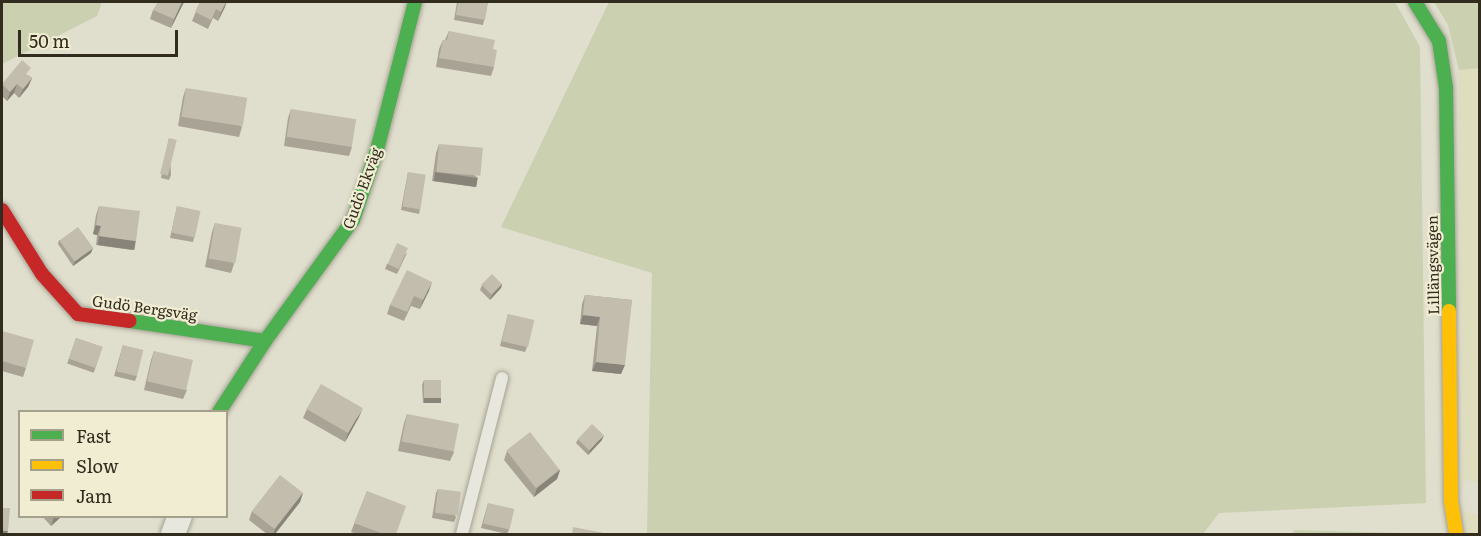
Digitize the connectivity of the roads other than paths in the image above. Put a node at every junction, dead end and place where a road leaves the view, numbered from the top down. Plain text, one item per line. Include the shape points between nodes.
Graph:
1 (414, 2) edge
2 (1415, 2) edge
3 (2, 210) edge
4 (265, 340) junction
5 (502, 378) dead end
6 (220, 410) edge
7 (179, 518) edge
8 (173, 534) edge
9 (462, 534) edge
10 (1456, 534) edge

1 - 4 street, Gudö Ekväg via 377,150 353,220
2 - 10 street, Lillängsvägen via 1439,41 1446,88 1451,501
3 - 4 street, Gudö Bergsväg via 42,274 78,314
4 - 6 street, Gudö Ekväg
5 - 9 lane
7 - 8 street

